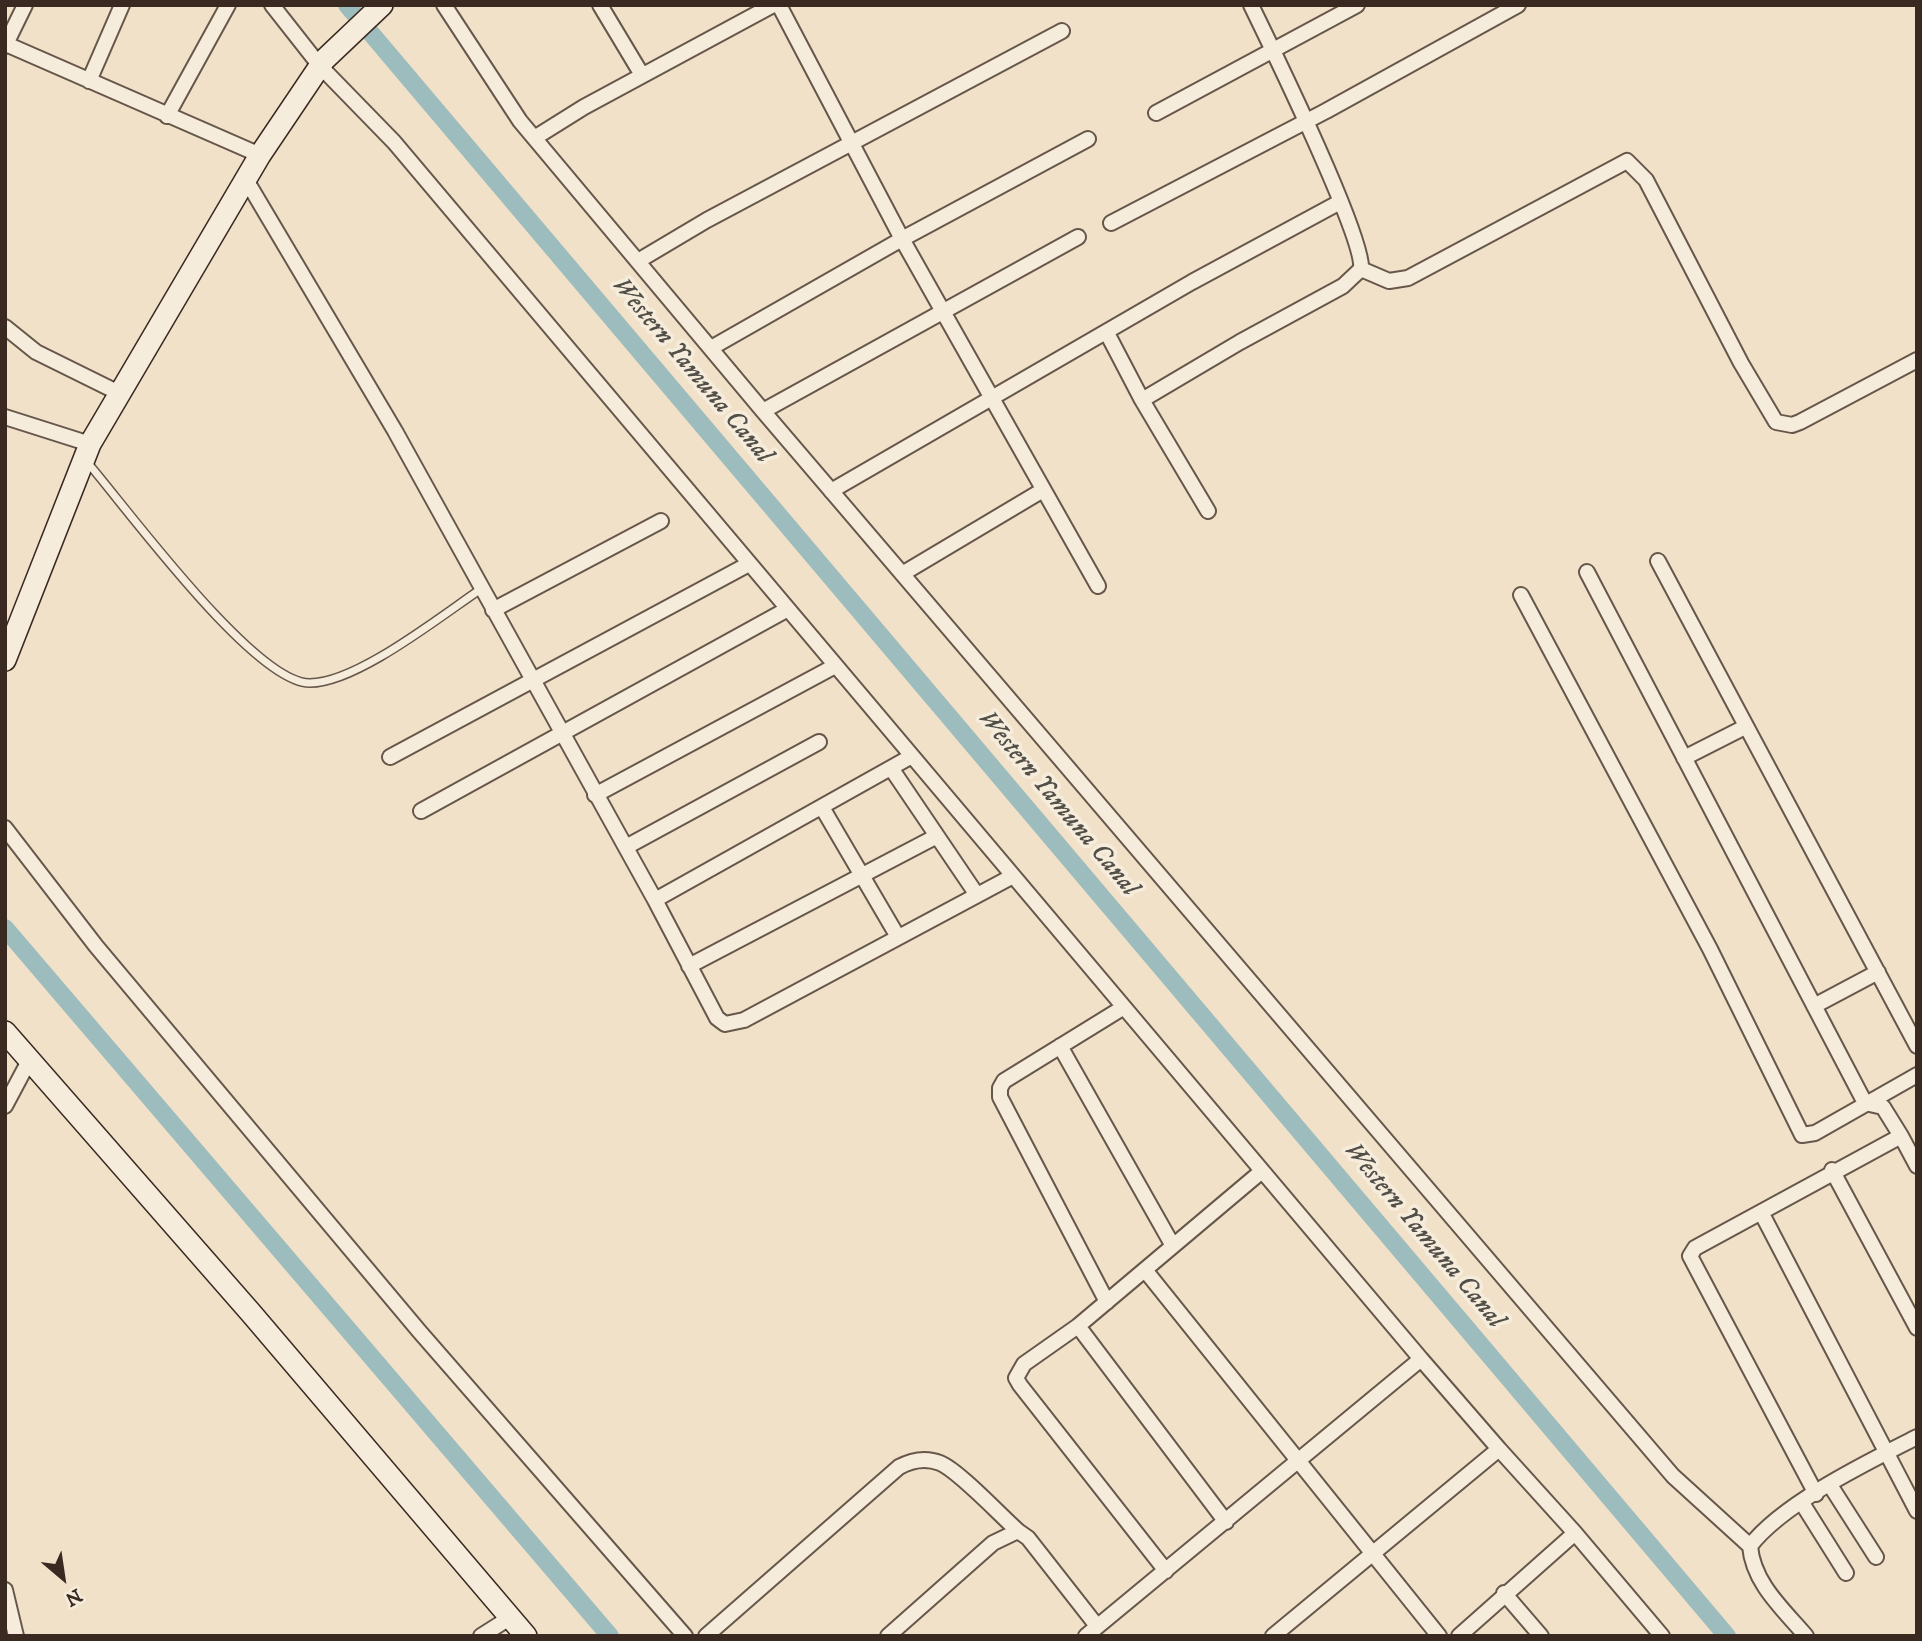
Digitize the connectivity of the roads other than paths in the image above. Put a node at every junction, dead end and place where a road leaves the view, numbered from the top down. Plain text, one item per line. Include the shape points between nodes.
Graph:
1 (25, 5) edge
2 (122, 5) edge
3 (228, 5) edge
4 (272, 5) edge
5 (382, 5) edge
6 (444, 5) edge
7 (600, 5) edge
8 (773, 5) edge
9 (779, 5) edge
10 (1251, 5) edge
11 (1357, 5) edge
12 (1518, 5) edge
13 (1493, 11) edge
14 (1062, 31) dead end
15 (6, 45) edge
16 (1273, 51) junction
17 (322, 63) junction
18 (642, 75) junction
19 (89, 81) junction
20 (1156, 113) dead end
21 (167, 116) junction
22 (1304, 122) junction
23 (536, 137) junction
24 (1088, 139) dead end
25 (849, 143) junction
26 (260, 155) junction
27 (246, 178) junction
28 (1340, 202) junction
29 (1111, 223) dead end
30 (1078, 237) dead end
31 (902, 239) junction
32 (638, 261) junction
33 (1361, 269) junction
34 (942, 310) junction
35 (5, 327) edge
36 (1107, 332) junction
37 (711, 348) junction
38 (1917, 360) edge
39 (119, 393) junction
40 (992, 398) junction
41 (1142, 400) junction
42 (762, 411) junction
43 (5, 417) edge
44 (87, 451) junction
45 (1043, 490) junction
46 (831, 491) junction
47 (1208, 510) dead end
48 (661, 521) dead end
49 (1658, 561) dead end
50 (747, 565) junction
51 (1587, 572) dead end
52 (902, 574) junction
53 (1098, 586) dead end
54 (481, 589) junction
55 (1521, 595) dead end
56 (493, 610) junction
57 (786, 610) junction
58 (5, 660) edge
59 (835, 666) junction
60 (532, 681) junction
61 (1745, 727) junction
62 (561, 733) junction
63 (819, 742) dead end
64 (912, 756) junction
65 (390, 757) dead end
66 (1684, 758) junction
67 (891, 768) junction
68 (595, 795) junction
69 (823, 808) junction
70 (421, 811) dead end
71 (5, 828) edge
72 (937, 836) junction
73 (626, 847) junction
74 (862, 876) junction
75 (1013, 876) junction
76 (976, 895) junction
77 (655, 900) junction
78 (898, 937) junction
79 (690, 965) junction
80 (1878, 972) junction
81 (1814, 1006) junction
82 (1124, 1007) junction
83 (5, 1032) edge
84 (1060, 1046) junction
85 (1917, 1046) edge
86 (30, 1059) junction
87 (1917, 1075) edge
88 (1865, 1103) junction
89 (5, 1106) edge
90 (1901, 1136) junction
91 (1917, 1166) edge
92 (1832, 1170) junction
93 (1262, 1171) junction
94 (1761, 1212) junction
95 (1173, 1247) junction
96 (1144, 1270) junction
97 (1107, 1302) junction
98 (1078, 1326) junction
99 (1917, 1328) edge
100 (1421, 1359) junction
101 (1917, 1437) edge
102 (1499, 1449) junction
103 (1886, 1453) junction
104 (1297, 1461) junction
105 (1830, 1485) junction
106 (1816, 1494) junction
107 (1802, 1503) junction
108 (1917, 1511) edge
109 (1226, 1522) junction
110 (1018, 1531) junction
111 (1575, 1533) junction
112 (1750, 1546) junction
113 (1373, 1554) junction
114 (1876, 1557) dead end
115 (1166, 1571) junction
116 (1846, 1573) dead end
117 (5, 1590) edge
118 (1504, 1593) junction
119 (511, 1617) junction
120 (1091, 1631) edge
121 (16, 1636) edge
122 (481, 1636) edge
123 (526, 1636) edge
124 (685, 1636) edge
125 (706, 1636) edge
126 (888, 1636) edge
127 (1273, 1636) edge
128 (1439, 1636) edge
129 (1459, 1636) edge
130 (1541, 1636) edge
131 (1662, 1636) edge
132 (1806, 1636) edge

1 - 15 street
2 - 19 street
3 - 21 street
4 - 17 street
5 - 17 main road
6 - 23 street via 520,121
7 - 18 street
8 - 18 street
9 - 25 street
10 - 16 street
11 - 16 street
12 - 13 street
13 - 22 street
14 - 25 street
15 - 19 street
16 - 20 street
16 - 22 street
17 - 26 main road
17 - 50 street via 394,142
18 - 23 street
19 - 21 street
21 - 26 street
22 - 28 street
22 - 29 street
23 - 32 street
24 - 31 street
25 - 31 street
25 - 32 street
26 - 27 main road
27 - 39 main road
27 - 54 street via 395,431
28 - 33 street via 1360,250
28 - 36 street
30 - 34 street
31 - 34 street
31 - 37 street
32 - 37 street
33 - 38 street via 1389,281 1408,278 1627,161 1646,180 1776,422 1800,422
33 - 41 street via 1343,286
34 - 40 street
34 - 42 street
35 - 39 street via 36,352
36 - 40 street
36 - 41 street
37 - 42 street
39 - 44 main road
40 - 45 street
40 - 46 street
41 - 47 street
42 - 46 street
43 - 44 street
44 - 54 lane via 234,635 291,680 310,684 358,668
44 - 58 main road
45 - 52 street
45 - 53 street
46 - 52 street
48 - 56 street
49 - 61 street
50 - 57 street
50 - 60 street
51 - 66 street
52 - 112 street via 1674,1476
54 - 56 street
55 - 88 street via 1710,949 1801,1135 1815,1133
56 - 60 street
57 - 59 street
57 - 62 street
59 - 64 street
59 - 68 street
60 - 62 street
60 - 65 street
61 - 66 street
61 - 80 street
62 - 68 street
62 - 70 street
63 - 73 street
64 - 67 street
64 - 75 street
66 - 81 street
67 - 69 street
67 - 72 street
68 - 73 street
69 - 74 street
69 - 77 street
71 - 124 street via 96,946 419,1331
72 - 74 street
72 - 76 street
73 - 77 street
74 - 78 street
74 - 79 street
75 - 76 street
75 - 82 street
76 - 78 street
77 - 79 street
78 - 79 street via 734,1024 717,1018
80 - 81 street
80 - 85 street
81 - 88 street
82 - 84 street
82 - 93 street
83 - 86 main road
84 - 95 street
84 - 97 street via 1004,1081 1000,1097
86 - 89 street
86 - 119 main road
87 - 88 street
88 - 90 street via 1888,1111
90 - 91 street
90 - 92 street
92 - 94 street
92 - 99 street
93 - 95 street
93 - 100 street
94 - 103 street
94 - 106 street via 1695,1248 1690,1256
95 - 96 street
96 - 97 street
96 - 104 street
97 - 98 street
98 - 109 street
98 - 115 street via 1024,1364 1016,1378
100 - 102 street
100 - 104 street
101 - 103 street
102 - 111 street
102 - 113 street
103 - 105 street
103 - 108 street
104 - 109 street
104 - 113 street
105 - 106 street
105 - 114 street
106 - 107 street
107 - 112 street via 1760,1532
107 - 116 street
109 - 115 street
110 - 120 street via 1028,1538
110 - 125 street via 943,1464 909,1461
110 - 126 street via 993,1543
111 - 118 street
111 - 131 street
112 - 132 street via 1759,1580
113 - 127 street
113 - 128 street
115 - 120 street
117 - 121 street
118 - 129 street
118 - 130 street
119 - 122 street
119 - 123 main road

